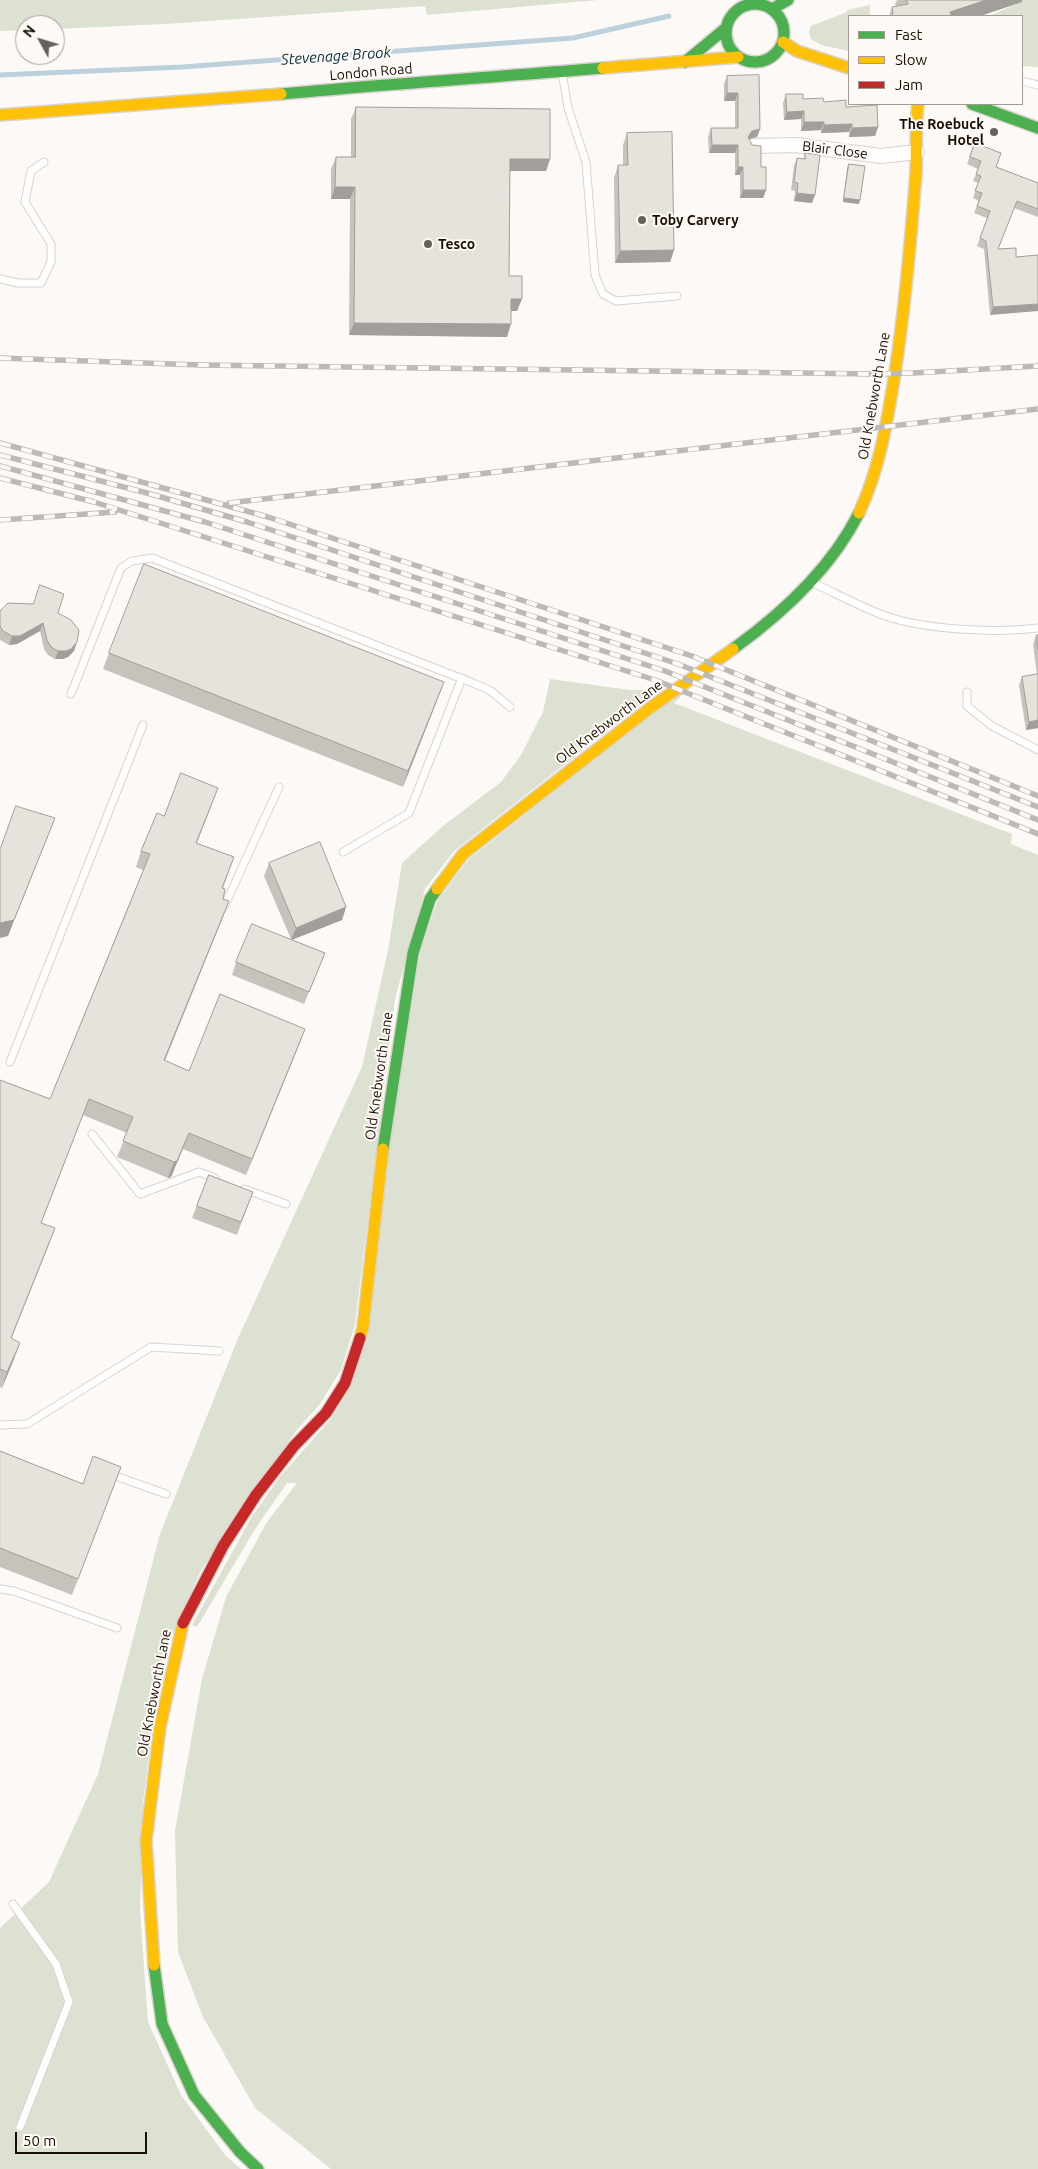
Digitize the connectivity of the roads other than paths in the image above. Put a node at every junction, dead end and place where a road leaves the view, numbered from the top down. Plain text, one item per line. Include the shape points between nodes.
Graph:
1 (788, 0) edge
2 (772, 9) junction
3 (726, 28) junction
4 (783, 42) junction
5 (738, 57) junction
6 (685, 62) junction
7 (848, 68) edge
8 (562, 72) junction
9 (1023, 81) edge
10 (1038, 85) edge
11 (918, 105) edge
12 (977, 105) edge
13 (0, 115) edge
14 (1038, 128) edge
15 (754, 146) edge
16 (917, 152) junction
17 (44, 162) dead end
18 (0, 279) edge
19 (677, 296) dead end
20 (811, 582) junction
21 (1038, 628) edge
22 (462, 678) junction
23 (967, 692) dead end
24 (71, 694) dead end
25 (510, 707) dead end
26 (143, 725) dead end
27 (1038, 750) edge
28 (279, 786) dead end
29 (343, 852) dead end
30 (222, 912) edge
31 (10, 1062) dead end
32 (92, 1134) dead end
33 (226, 1182) edge
34 (235, 1186) edge
35 (286, 1204) dead end
36 (219, 1351) dead end
37 (0, 1425) edge
38 (106, 1472) edge
39 (166, 1494) dead end
40 (0, 1589) edge
41 (117, 1628) dead end
42 (13, 1904) dead end
43 (20, 2127) dead end
44 (258, 2169) edge

1 - 2 street
2 - 3 street via 759,3 744,6 732,14
2 - 4 street via 781,18
3 - 5 street via 728,44
3 - 6 street
4 - 5 street via 776,53 765,60 751,62
4 - 7 street via 797,51
5 - 6 street, London Road
6 - 8 street, London Road
8 - 13 street, London Road
8 - 19 lane via 568,108 586,162 595,275 603,294 616,301
9 - 10 lane
11 - 16 street, Old Knebworth Lane
12 - 14 street
15 - 16 street, Blair Close via 795,146 881,156
16 - 20 street, Old Knebworth Lane via 902,325 884,443 873,481 848,535
17 - 18 lane via 30,171 25,202 51,244 51,262 41,283 18,284
20 - 21 lane via 891,618 925,626
20 - 44 street, Old Knebworth Lane via 744,641 650,708 463,854 430,899 413,953 390,1099 363,1327 345,1383 326,1413 294,1446 256,1494 223,1546 182,1624 157,1746 146,1842 152,1949 162,2024 194,2095
22 - 24 lane via 152,558 132,561 121,568
22 - 25 lane via 491,691
22 - 29 lane via 409,813
23 - 27 lane via 967,706 992,726
26 - 31 lane
28 - 30 lane
32 - 33 lane via 140,1194 199,1172
34 - 35 lane
36 - 37 lane via 151,1347 27,1424
38 - 39 lane
40 - 41 lane via 14,1591
42 - 43 lane via 56,1964 69,2002

